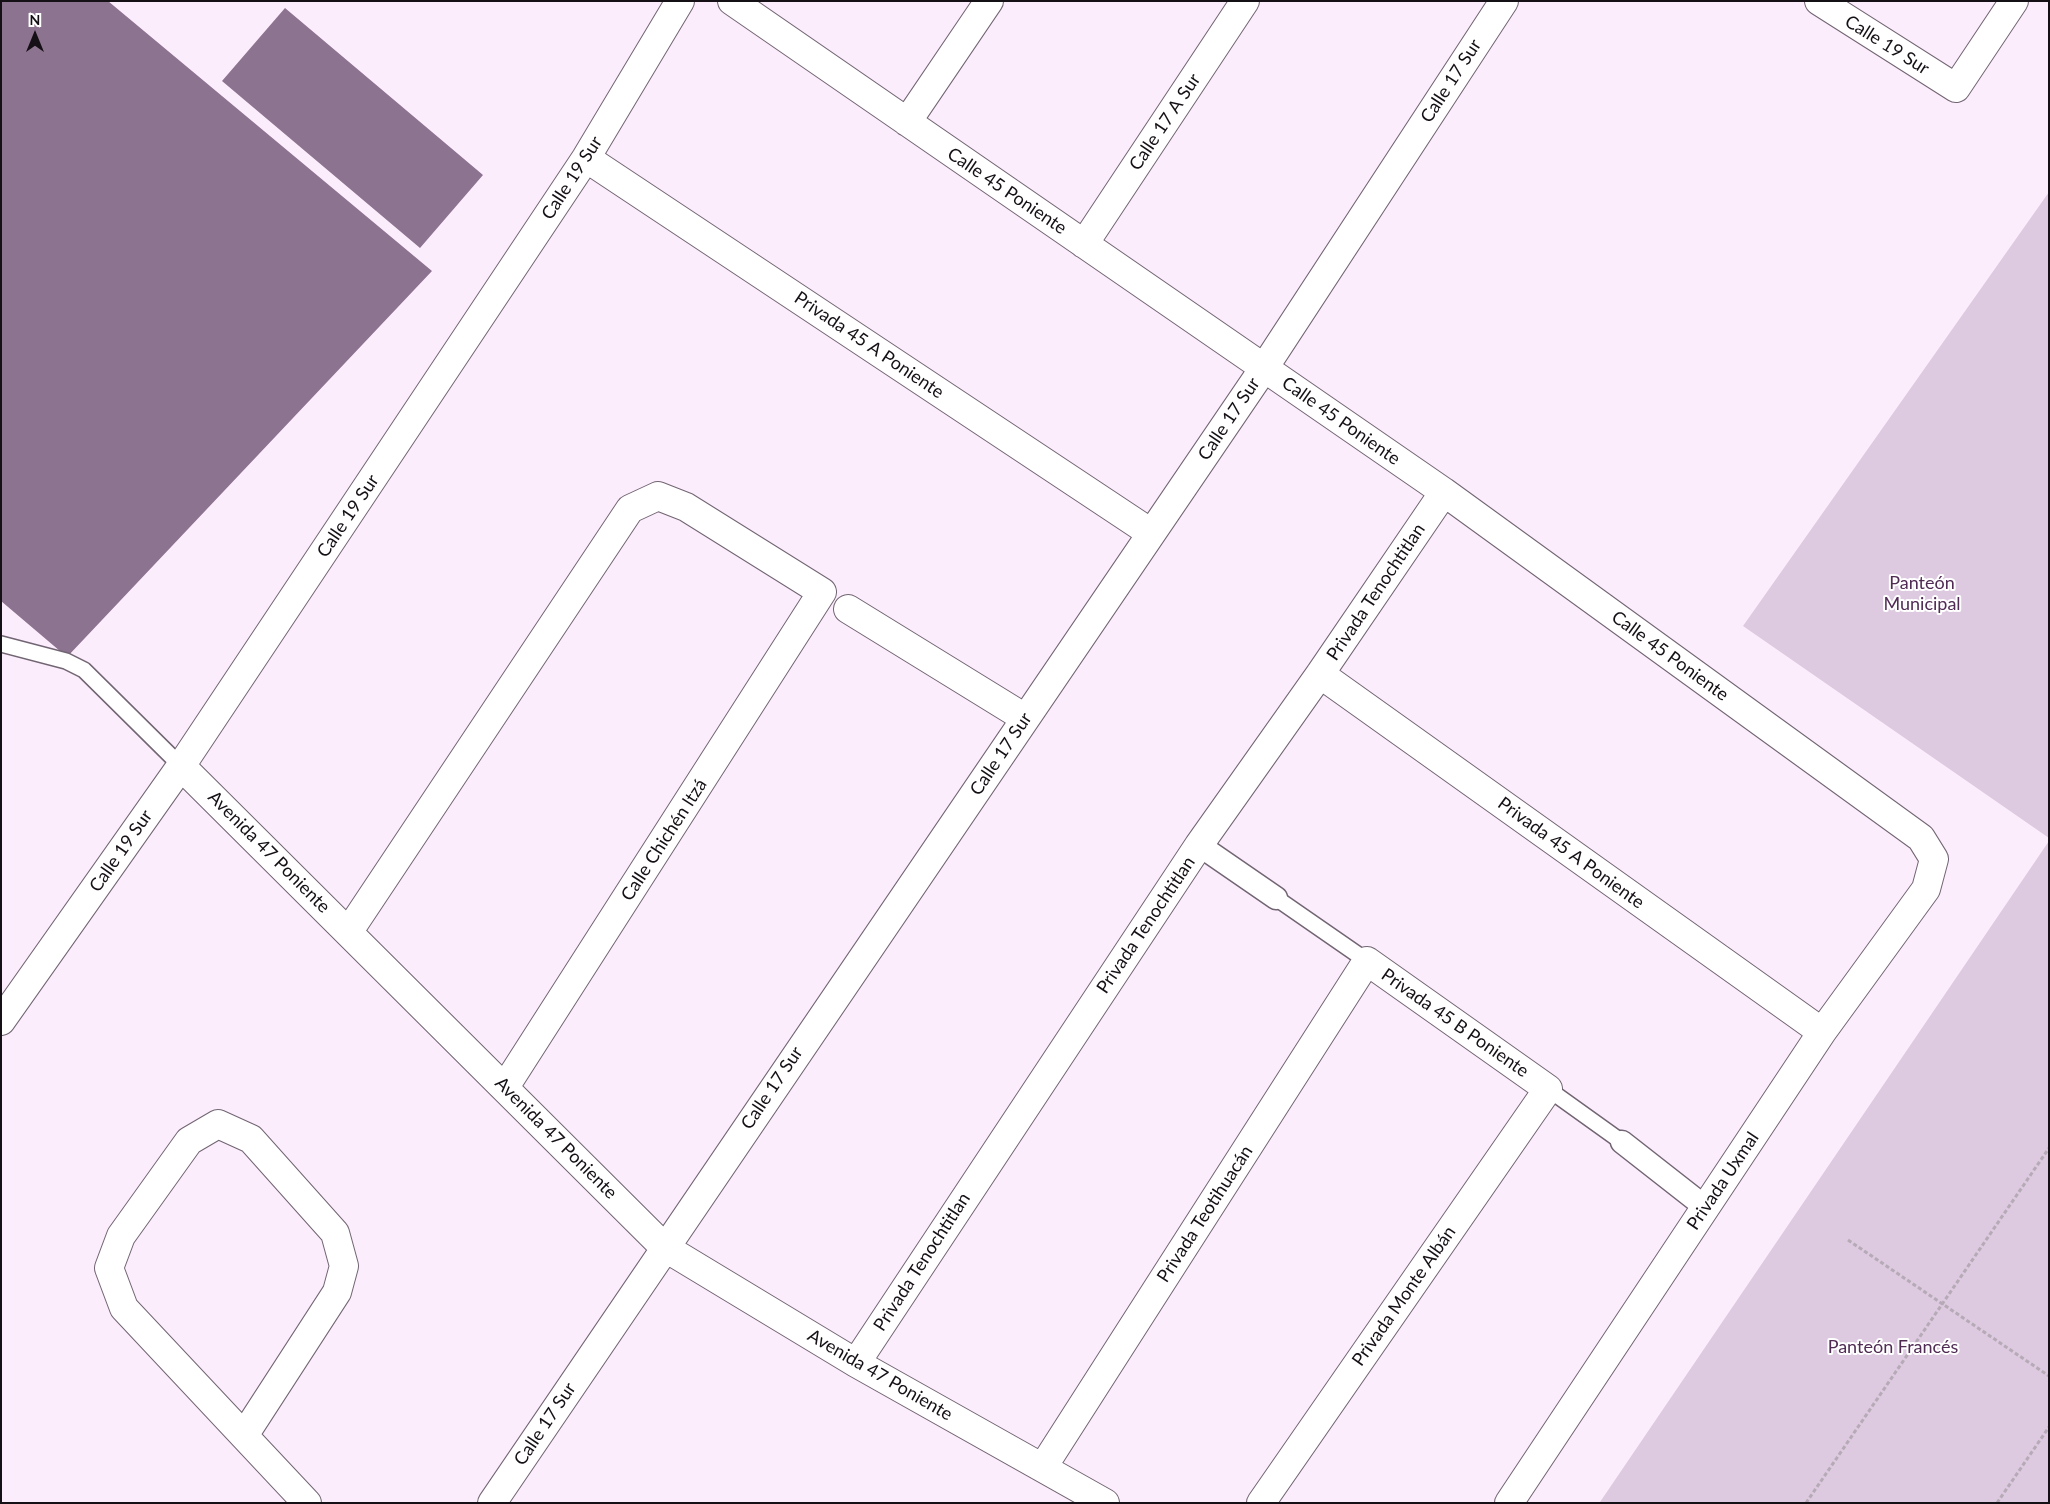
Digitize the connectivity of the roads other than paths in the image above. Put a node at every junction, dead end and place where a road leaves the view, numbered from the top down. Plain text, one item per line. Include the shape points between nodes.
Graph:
1 (680, 1) edge
2 (732, 1) edge
3 (989, 1) edge
4 (1245, 1) edge
5 (1504, 1) edge
6 (1819, 1) edge
7 (2014, 1) edge
8 (907, 122) junction
9 (586, 158) junction
10 (1084, 244) junction
11 (1264, 368) junction
12 (1444, 492) junction
13 (1151, 533) junction
14 (848, 609) dead end
15 (1, 644) edge
16 (1320, 674) junction
17 (1025, 718) junction
18 (181, 766) junction
19 (1199, 845) junction
20 (1934, 859) joint
21 (1276, 898) joint
22 (349, 931) junction
23 (1367, 961) junction
24 (1, 1021) edge
25 (1822, 1032) junction
26 (505, 1088) junction
27 (1548, 1089) junction
28 (1622, 1142) joint
29 (1706, 1208) junction
30 (664, 1246) junction
31 (856, 1363) junction
32 (245, 1434) junction
33 (1044, 1467) junction
34 (307, 1503) edge
35 (492, 1503) edge
36 (1105, 1503) edge
37 (1261, 1503) edge
38 (1509, 1503) edge

1 - 9 street, Calle 19 Sur
2 - 8 street, Calle 45 Poniente
3 - 8 street
4 - 10 street, Calle 17 A Sur
5 - 11 street, Calle 17 Sur
6 - 7 street, Calle 19 Sur via 1956,88
8 - 10 street, Calle 45 Poniente
9 - 13 street, Privada 45 A Poniente
9 - 18 street, Calle 19 Sur
10 - 11 street, Calle 45 Poniente
11 - 12 street, Calle 45 Poniente
11 - 13 street, Calle 17 Sur
12 - 16 street, Privada Tenochtitlan
12 - 20 street, Calle 45 Poniente via 1921,838
13 - 17 street, Calle 17 Sur
14 - 17 street
15 - 18 lane, Avenida 47 Poniente via 66,661 84,670
16 - 19 street, Privada Tenochtitlan
16 - 25 street, Privada 45 A Poniente
17 - 30 street, Calle 17 Sur
18 - 22 street, Avenida 47 Poniente
18 - 24 street, Calle 19 Sur
19 - 21 street, Privada 45 B Poniente
19 - 31 street, Privada Tenochtitlan
20 - 25 street, Privada Uxmal via 1926,889
21 - 23 lane, Privada 45 B Poniente
22 - 26 street, Avenida 47 Poniente
22 - 26 street, Calle Chichén Itzá via 630,509 658,496 686,507 822,592
23 - 27 street, Privada 45 B Poniente
23 - 33 street, Privada Teotihuacán
25 - 29 street, Privada Uxmal
26 - 30 street, Avenida 47 Poniente
27 - 28 lane, Privada 45 B Poniente
27 - 37 street, Privada Monte Albán
28 - 29 street, Privada 45 B Poniente
29 - 38 street, Privada Uxmal
30 - 31 street, Avenida 47 Poniente
30 - 35 street, Calle 17 Sur
31 - 33 street, Avenida 47 Poniente
32 - 32 street via 337,1292 344,1266 335,1233 251,1139 218,1124 189,1141 121,1236 109,1268 124,1308
32 - 34 street
33 - 36 street, Avenida 47 Poniente

